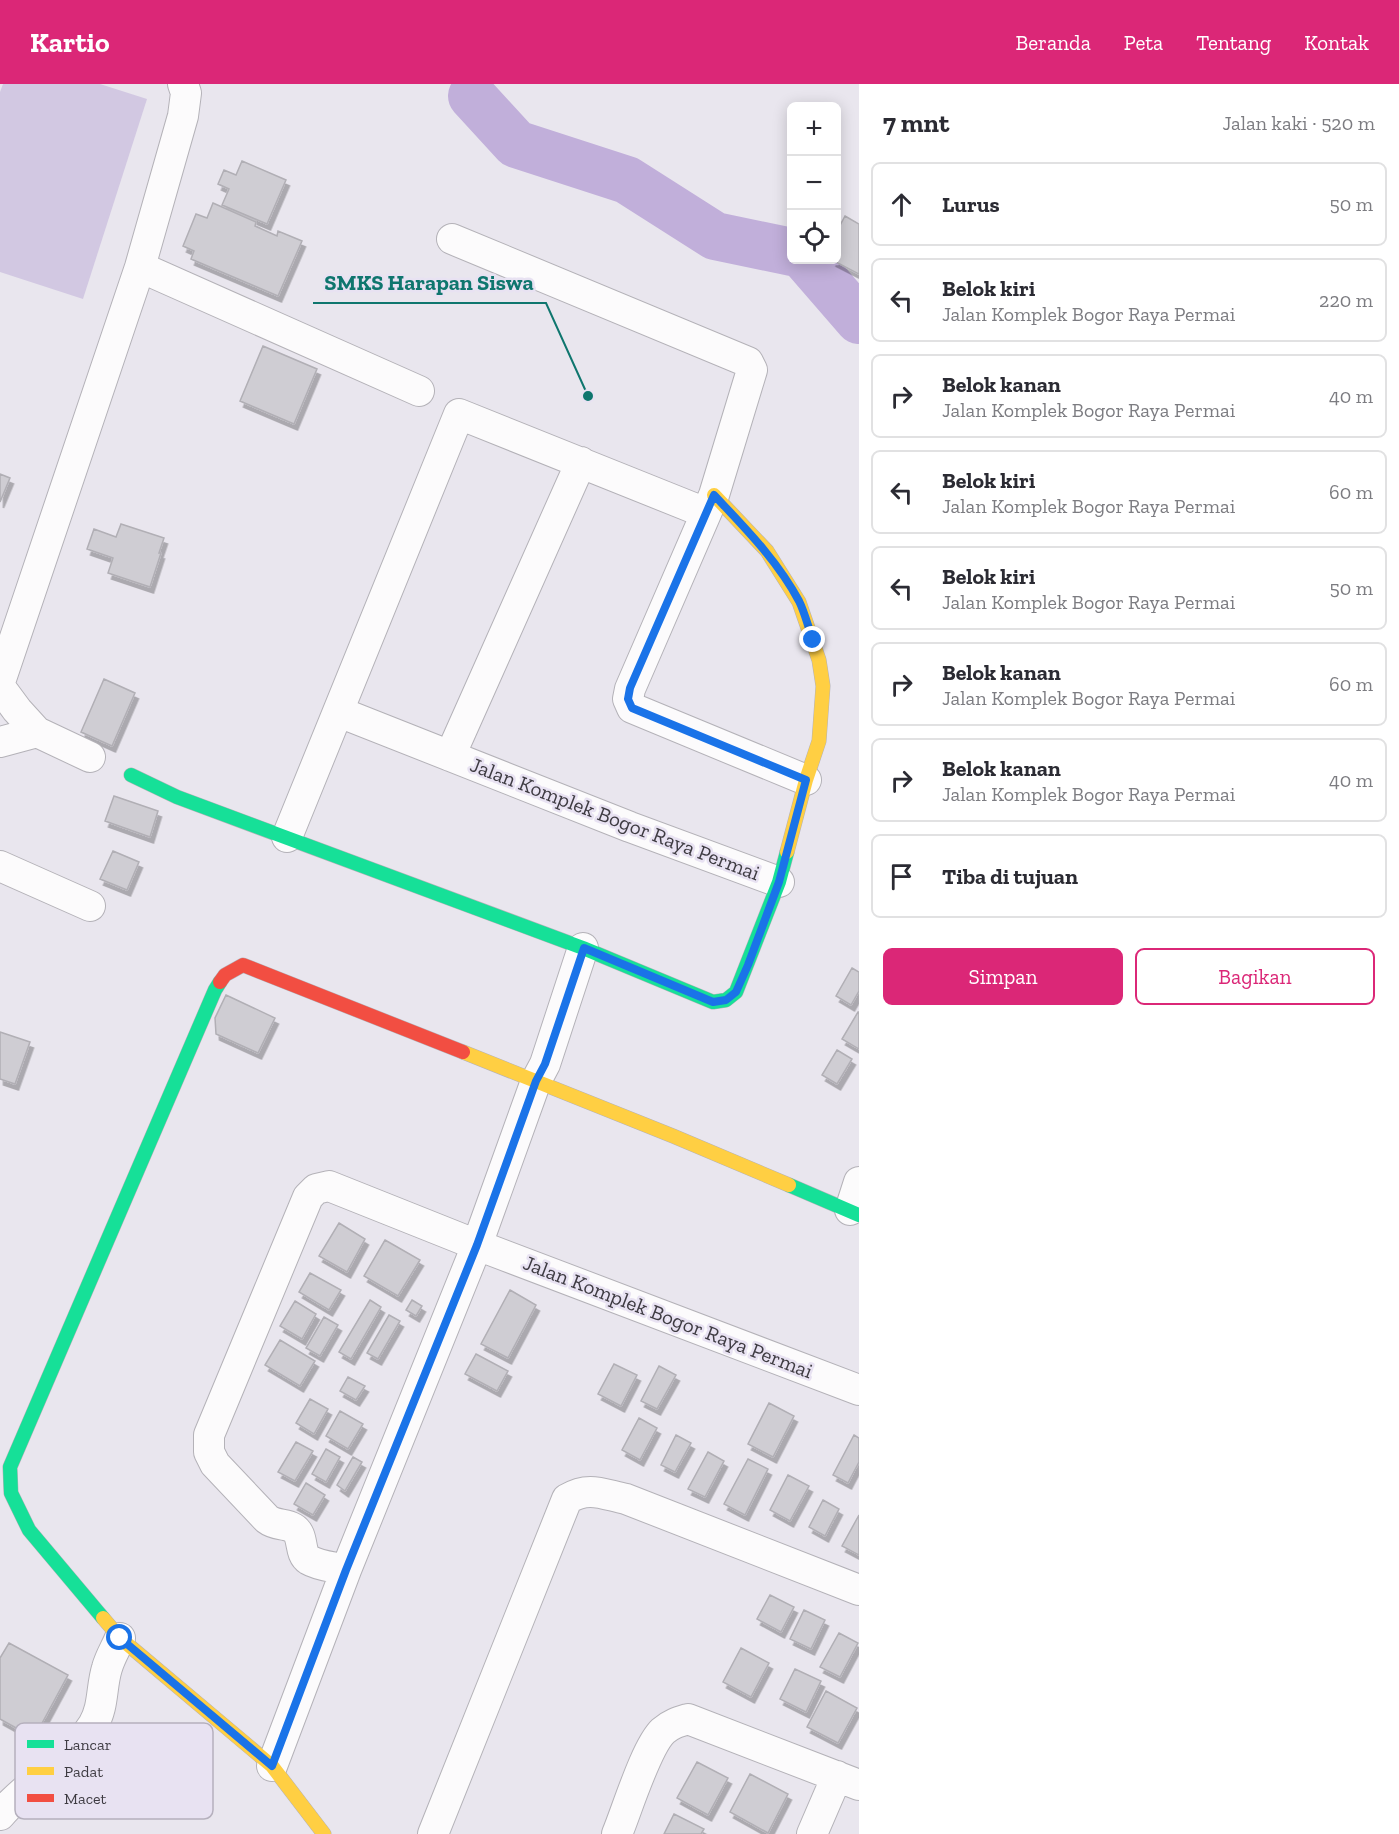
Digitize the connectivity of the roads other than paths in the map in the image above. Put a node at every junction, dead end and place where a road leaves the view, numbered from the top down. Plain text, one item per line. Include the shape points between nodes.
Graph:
1 (183, 84) edge
2 (452, 239) dead end
3 (140, 267) junction
4 (439, 403) junction
5 (581, 462) junction
6 (710, 504) junction
7 (0, 682) edge
8 (0, 687) edge
9 (339, 712) junction
10 (37, 732) junction
11 (0, 742) edge
12 (450, 756) junction
13 (90, 757) dead end
14 (131, 775) dead end
15 (806, 780) junction
16 (287, 837) junction
17 (0, 866) edge
18 (779, 882) junction
19 (90, 906) dead end
20 (584, 948) junction
21 (536, 1081) junction
22 (859, 1182) edge
23 (854, 1213) edge
24 (477, 1245) junction
25 (859, 1390) edge
26 (346, 1570) junction
27 (859, 1590) edge
28 (120, 1638) junction
29 (94, 1723) edge
30 (272, 1766) junction
31 (848, 1780) edge
32 (15, 1799) edge
33 (0, 1815) edge
34 (324, 1834) edge
35 (433, 1834) edge
36 (617, 1834) edge
37 (812, 1834) edge

1 - 3 street via 183,116
2 - 6 street via 748,362 752,370
3 - 4 street, Jalan Komplek Bogor Raya Permai
3 - 7 street
4 - 5 street, Jalan Komplek Bogor Raya Permai
4 - 9 street
5 - 6 street, Jalan Komplek Bogor Raya Permai
5 - 12 street, Jalan Komplek Bogor Raya Permai
6 - 15 street, Jalan Komplek Bogor Raya Permai via 766,552 800,602 823,686 819,741
6 - 15 street via 628,699 632,708
8 - 10 street
9 - 12 street, Jalan Komplek Bogor Raya Permai
9 - 16 street
10 - 11 street
10 - 13 street
12 - 18 street, Jalan Komplek Bogor Raya Permai
14 - 16 street, Jalan Komplek Bogor Raya Permai via 177,797
15 - 18 street, Jalan Komplek Bogor Raya Permai
16 - 20 street, Jalan Komplek Bogor Raya Permai
17 - 19 street
18 - 20 street, Jalan Komplek Bogor Raya Permai via 736,992 726,1000 713,1002
20 - 21 street
21 - 23 street
21 - 24 street
21 - 28 street via 243,965 225,975 10,1467 11,1493 29,1530
22 - 23 street
24 - 25 street, Jalan Komplek Bogor Raya Permai
24 - 26 street
24 - 26 street, Jalan Komplek Bogor Raya Permai via 329,1186 316,1189 308,1197 209,1435 209,1452 215,1464 267,1520 292,1527 299,1534 309,1560
26 - 30 street
27 - 35 street via 626,1499 587,1491 567,1499
28 - 29 street via 107,1668
28 - 30 street
30 - 34 street
31 - 36 street via 688,1719 674,1723 652,1746
31 - 37 street
32 - 33 street

